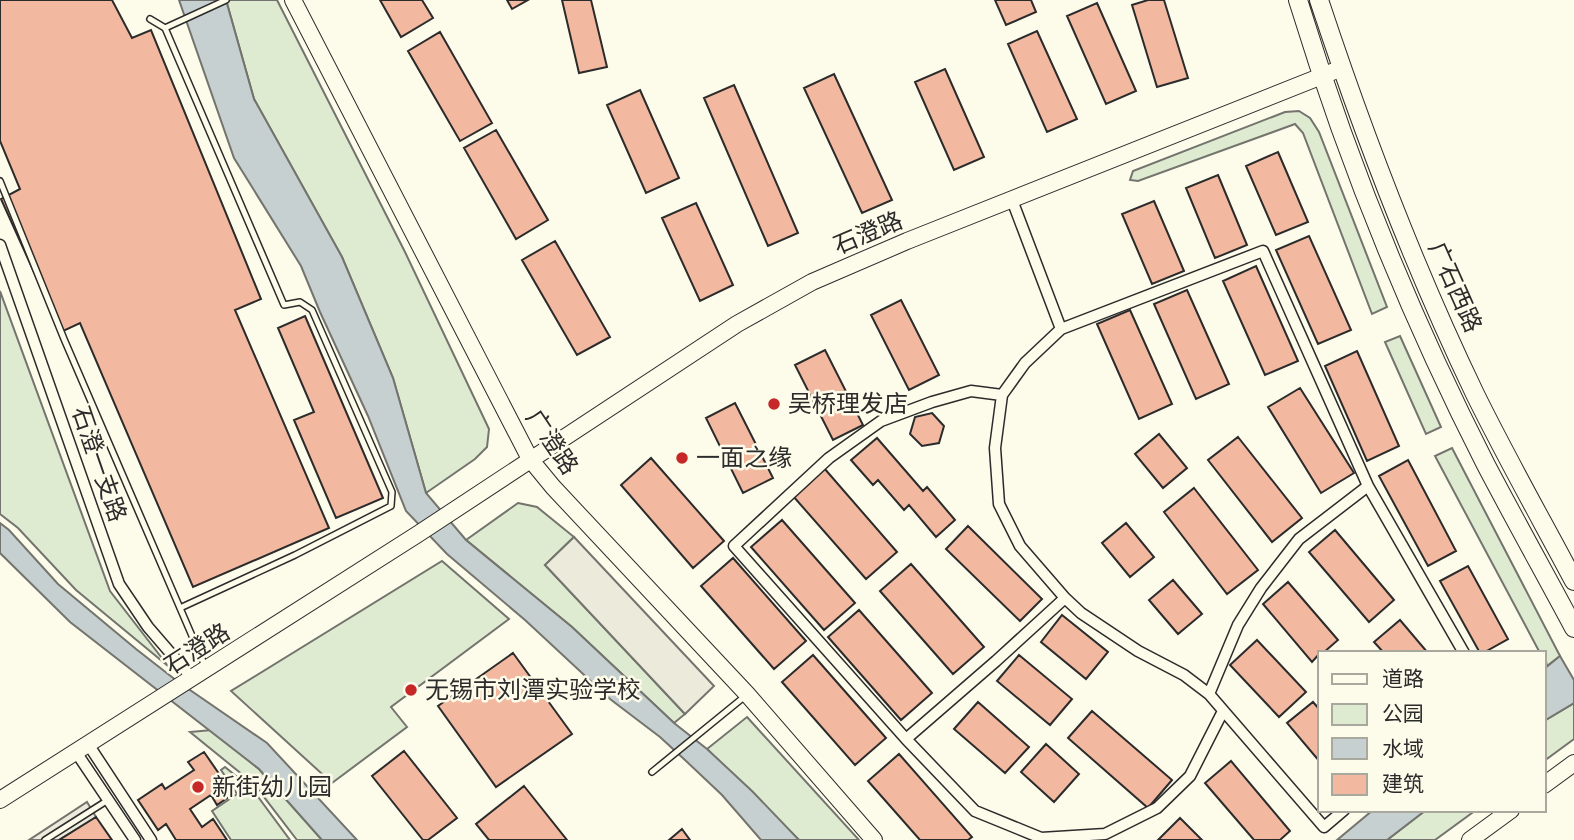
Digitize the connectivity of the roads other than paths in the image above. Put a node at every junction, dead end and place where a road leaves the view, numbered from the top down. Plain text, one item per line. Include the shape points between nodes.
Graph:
1 (293, 0) edge
2 (1298, 0) edge
3 (1319, 0) edge
4 (223, 1) edge
5 (150, 19) dead end
6 (165, 28) junction
7 (1342, 68) junction
8 (1321, 76) junction
9 (0, 181) edge
10 (1012, 200) junction
11 (0, 245) edge
12 (1061, 329) junction
13 (1002, 395) junction
14 (530, 458) junction
15 (1367, 486) junction
16 (1574, 581) edge
17 (1065, 598) junction
18 (180, 608) junction
19 (1574, 628) edge
20 (1463, 651) edge
21 (199, 674) junction
22 (747, 694) junction
23 (1209, 694) junction
24 (1223, 711) junction
25 (906, 739) junction
26 (82, 748) junction
27 (1574, 764) edge
28 (652, 772) dead end
29 (1546, 784) edge
30 (0, 800) edge
31 (108, 800) junction
32 (1342, 812) edge
33 (1508, 812) edge
34 (45, 840) edge
35 (135, 840) edge
36 (151, 840) edge
37 (874, 840) edge
38 (1471, 840) edge

1 - 14 street, 广澄路
2 - 8 main road
3 - 7 main road, 广石西路
4 - 6 lane
5 - 6 lane
6 - 18 lane via 284,305 300,302 312,310 391,492 391,506
7 - 8 street, 石澄路
7 - 16 main road, 广石西路 via 1406,236 1475,393
8 - 10 street, 石澄路
8 - 19 main road via 1368,204 1440,367
9 - 18 lane
10 - 12 street
10 - 14 street, 石澄路 via 812,282 737,324
11 - 21 street, 石澄一支路 via 119,584 148,627
12 - 13 street via 1026,362
12 - 15 street via 1263,251
13 - 17 street via 995,448 999,504 1020,546
13 - 25 street via 971,391 881,421 829,458 734,546
14 - 21 street, 石澄路
14 - 22 street, 广澄路
15 - 20 street
15 - 23 street via 1299,539 1261,588 1238,625
17 - 23 street via 1081,613
17 - 25 street
18 - 21 lane
21 - 26 street, 石澄路
22 - 28 lane
22 - 37 street, 广澄路
23 - 24 street
24 - 25 street via 1191,776 1157,808 1105,834 1041,838 975,811
24 - 32 street via 1324,827
26 - 30 street, 石澄路
26 - 31 street
26 - 36 street
27 - 29 street
31 - 34 lane
31 - 35 street
33 - 38 street

